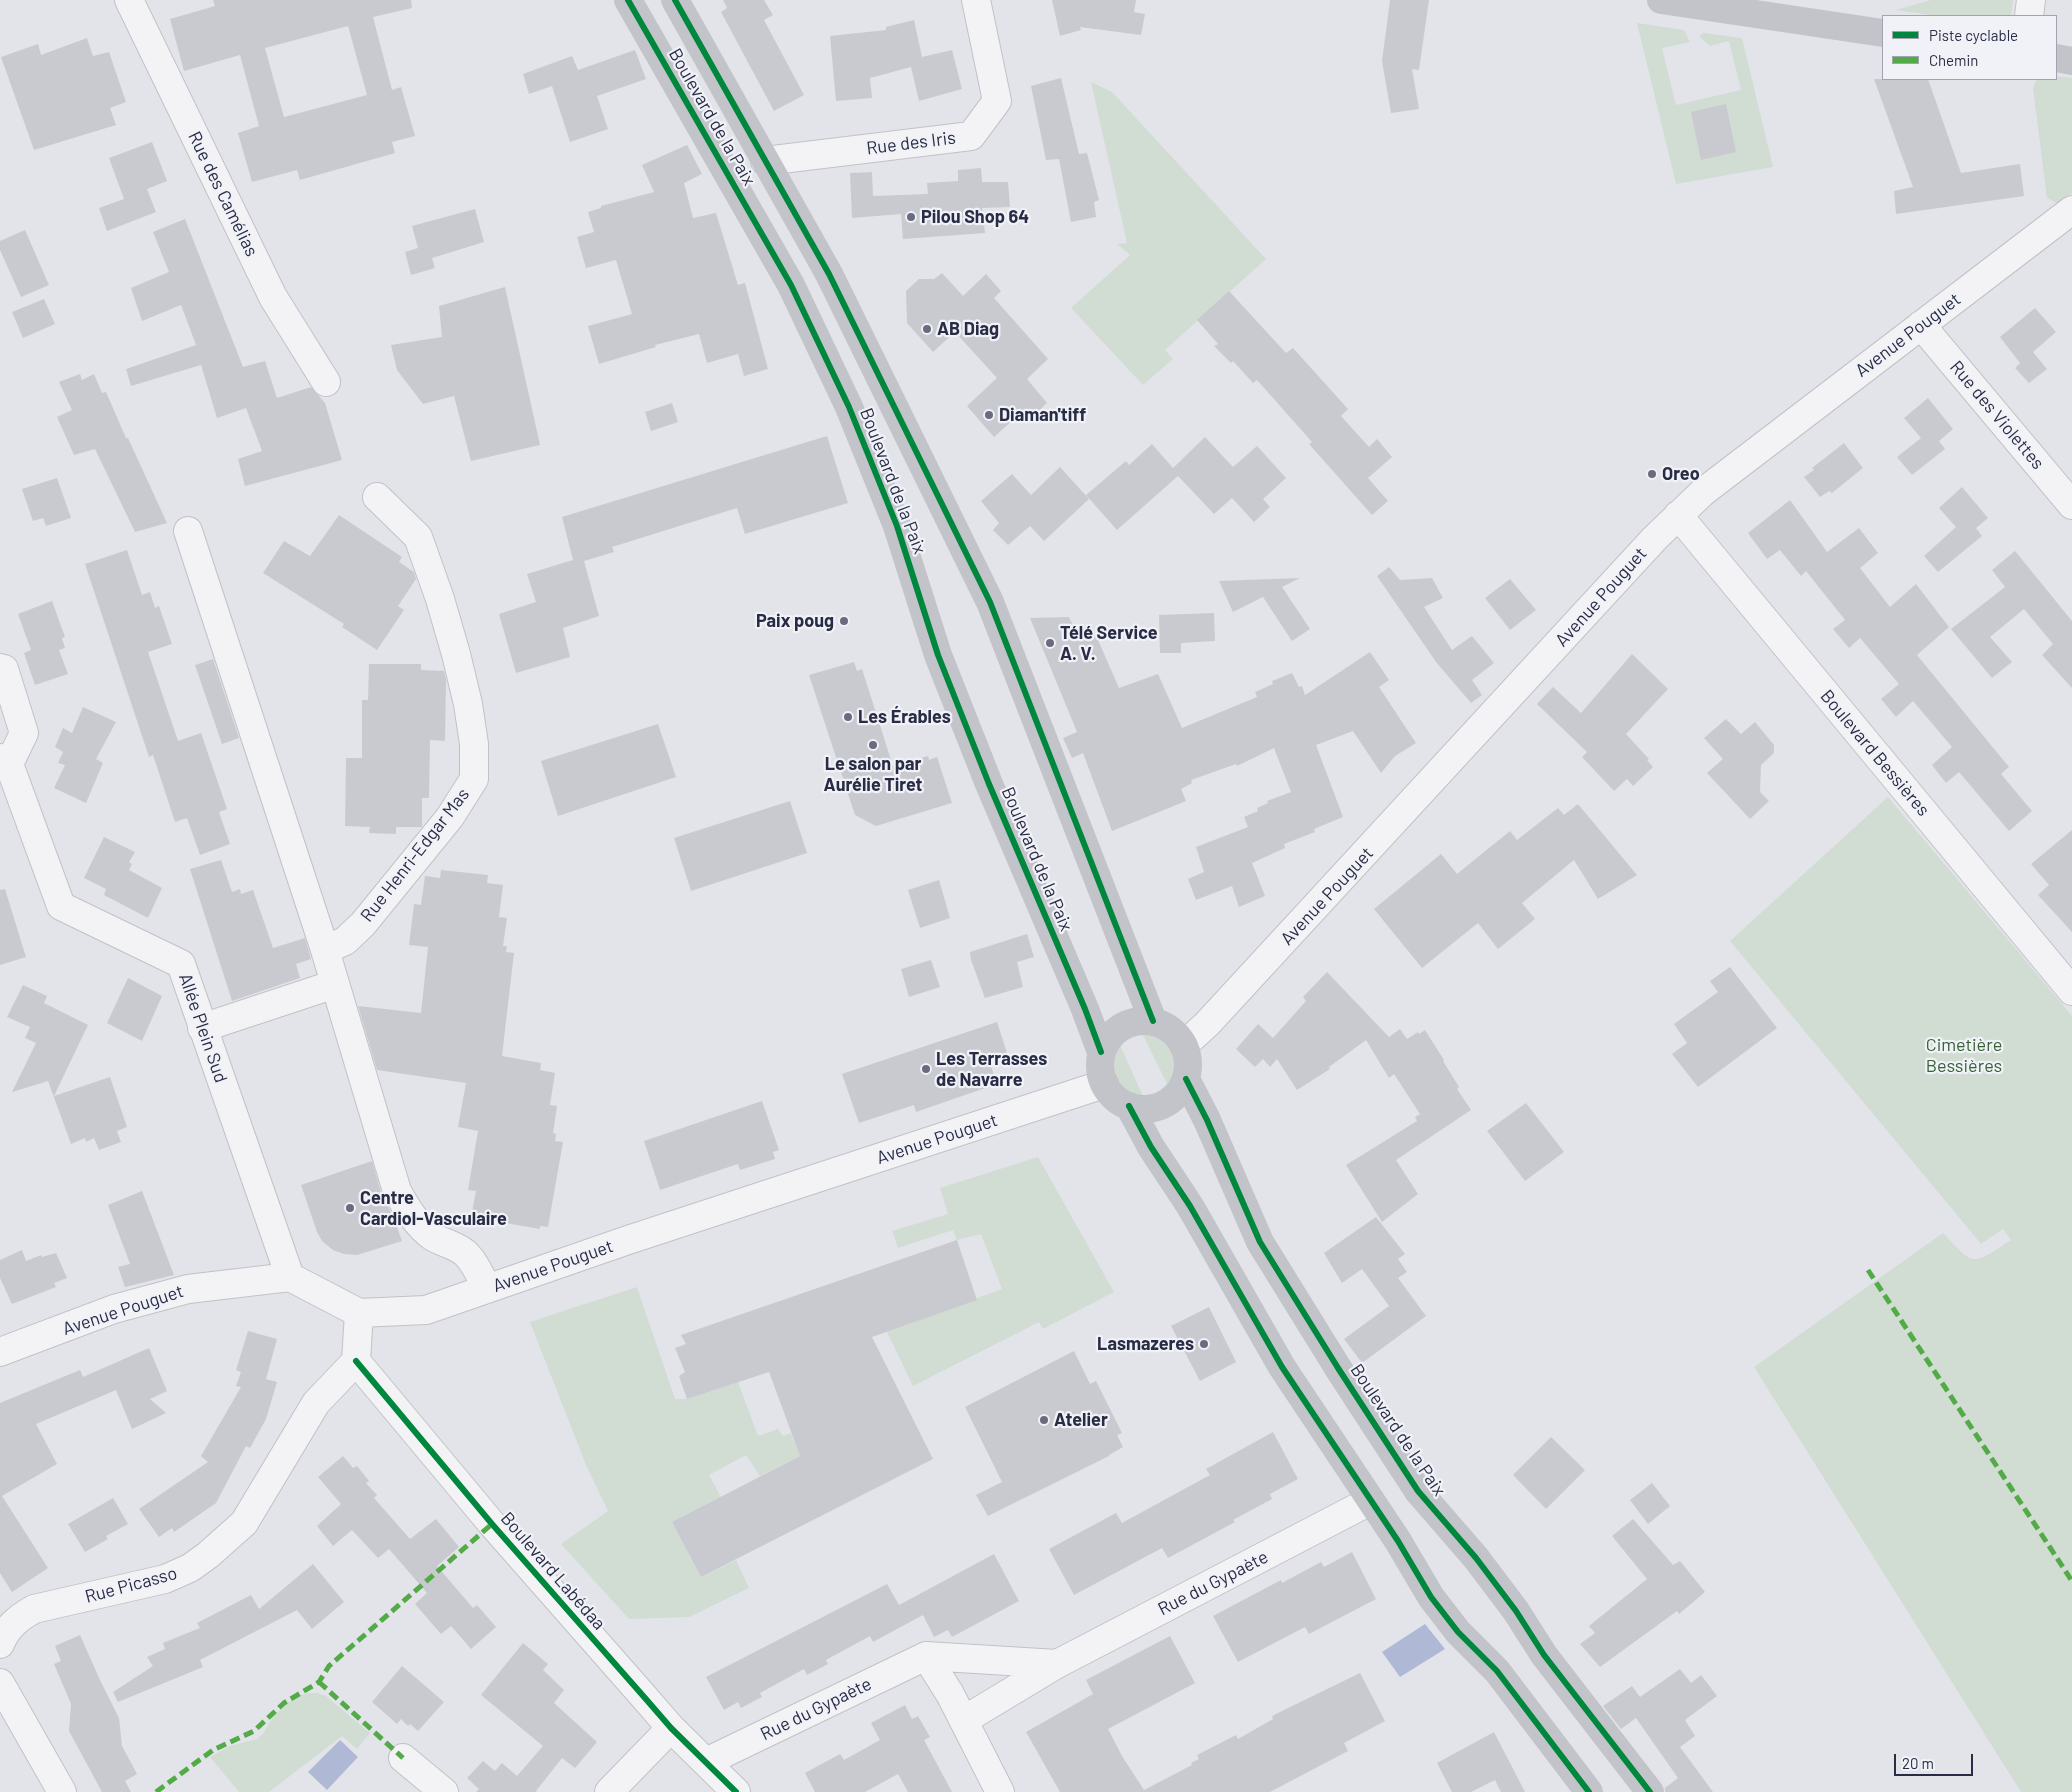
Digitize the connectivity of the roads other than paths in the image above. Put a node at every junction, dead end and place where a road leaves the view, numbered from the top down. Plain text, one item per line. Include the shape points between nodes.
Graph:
1 (129, 0) edge
2 (628, 0) edge
3 (675, 0) edge
4 (976, 0) edge
5 (1661, 0) edge
6 (2031, 0) edge
7 (2029, 15) edge
8 (1882, 33) edge
9 (2057, 58) edge
10 (2072, 61) edge
11 (765, 161) junction
12 (2072, 210) edge
13 (1921, 325) junction
14 (326, 382) dead end
15 (378, 497) dead end
16 (2072, 505) edge
17 (1678, 515) junction
18 (188, 531) dead end
19 (0, 668) edge
20 (4, 761) edge
21 (325, 950) junction
22 (335, 984) junction
23 (2072, 990) edge
24 (1153, 1021) junction
25 (202, 1028) junction
26 (1184, 1045) junction
27 (1101, 1052) junction
28 (1186, 1078) junction
29 (1104, 1084) junction
30 (1128, 1106) junction
31 (290, 1277) junction
32 (487, 1289) junction
33 (359, 1313) junction
34 (0, 1352) edge
35 (356, 1361) junction
36 (1370, 1501) junction
37 (0, 1644) edge
38 (926, 1656) junction
39 (1056, 1664) junction
40 (0, 1683) edge
41 (964, 1720) junction
42 (671, 1728) junction
43 (403, 1758) dead end
44 (706, 1762) junction
45 (62, 1792) edge
46 (444, 1792) edge
47 (609, 1792) edge
48 (736, 1792) edge
49 (1000, 1792) edge
50 (1589, 1792) edge
51 (1650, 1792) edge

1 - 14 street, Rue des Camélias via 273,297
2 - 27 main road, Boulevard de la Paix via 792,285 849,407 897,526 941,664
3 - 11 main road, Boulevard de la Paix
4 - 11 street, Rue des Iris via 997,101 971,136
5 - 8 main road
6 - 7 street
9 - 10 main road
11 - 24 main road, Boulevard de la Paix via 829,274 990,602
12 - 13 street, Avenue Pouguet
13 - 16 street, Rue des Violettes
13 - 17 street, Avenue Pouguet via 1703,492
15 - 21 street, Rue Henri-Edgar Mas via 418,537 440,599 468,704 474,744 474,779 450,817 363,924 345,941
17 - 23 street, Boulevard Bessières
17 - 26 street, Avenue Pouguet via 1213,1018
18 - 21 street
19 - 20 street, Allée Plein Sud via 4,668 24,733
20 - 25 street, Allée Plein Sud via 61,906 181,964
21 - 22 street
22 - 25 street
22 - 32 street via 397,1191 423,1228 463,1251
24 - 26 main road via 1171,1029
24 - 27 main road via 1124,1024 1110,1036
25 - 31 street, Allée Plein Sud
26 - 28 main road via 1188,1062
27 - 29 main road via 1100,1074
28 - 30 main road via 1178,1093 1164,1105 1140,1109
28 - 51 main road, Boulevard de la Paix via 1260,1242 1338,1368 1418,1491 1476,1558 1544,1655
29 - 30 main road via 1110,1094
29 - 32 street, Avenue Pouguet
30 - 36 main road via 1190,1206 1282,1367
31 - 33 street
31 - 34 street, Avenue Pouguet via 188,1289 114,1309
32 - 33 street, Avenue Pouguet via 426,1310
33 - 35 street
35 - 37 street, Rue Picasso via 316,1403 244,1523 208,1555 190,1568 165,1579 34,1609 6,1630
35 - 42 street, Boulevard Labédaa via 492,1524
36 - 39 street, Rue du Gypaète
36 - 50 main road via 1431,1597 1458,1632 1497,1671
38 - 39 street, Rue du Gypaète
38 - 41 street
38 - 44 street, Rue du Gypaète
39 - 41 street, Rue du Gypaète
40 - 45 street
41 - 49 street
42 - 44 street, Boulevard Labédaa
42 - 47 street
43 - 46 street
44 - 48 street, Boulevard Labédaa

